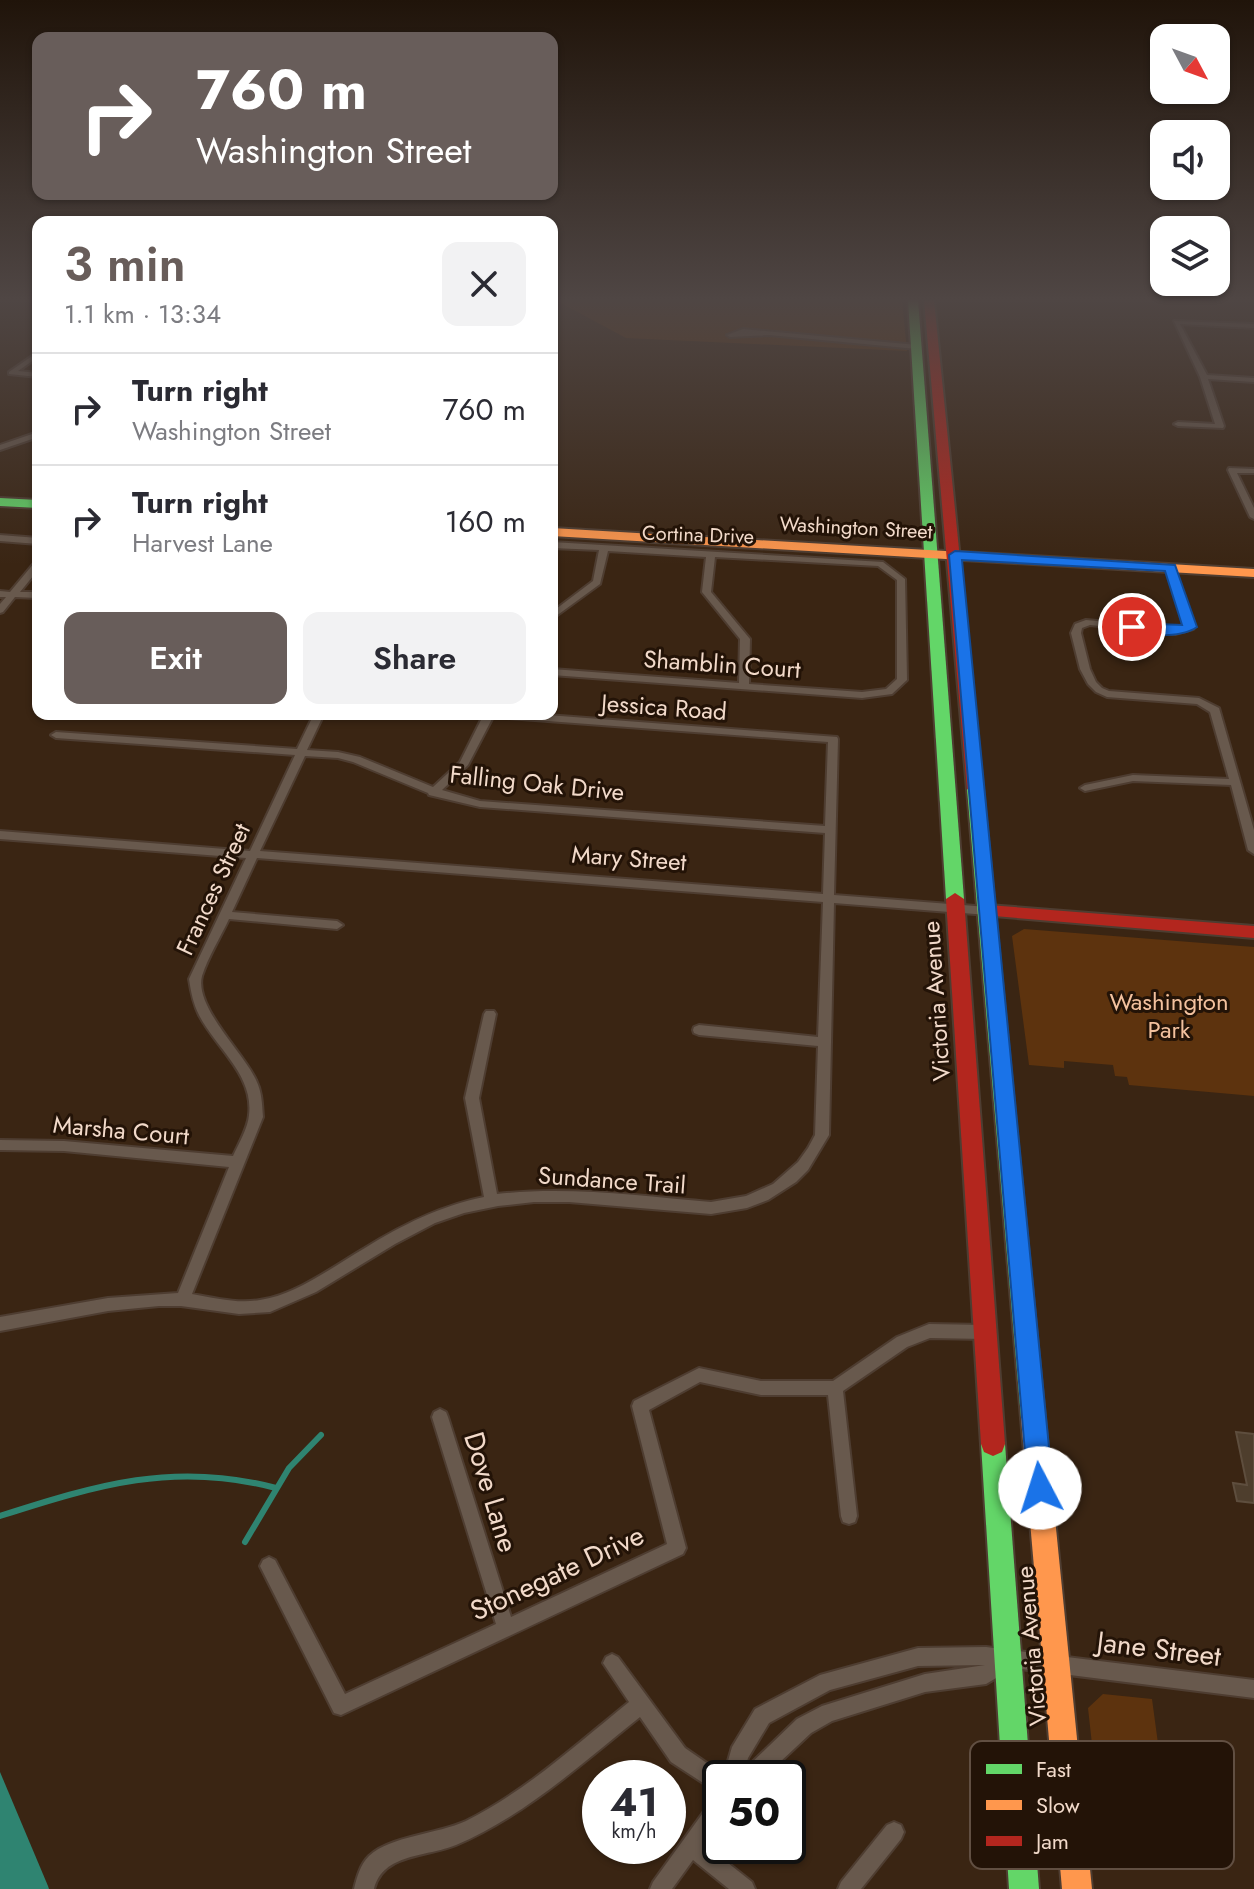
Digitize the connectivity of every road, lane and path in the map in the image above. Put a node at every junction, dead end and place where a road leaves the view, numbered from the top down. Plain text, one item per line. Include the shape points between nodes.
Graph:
1 (920, 388) edge
2 (938, 388) edge
3 (1208, 388) edge
4 (1178, 424) dead end
5 (32, 436) edge
6 (0, 448) edge
7 (1254, 471) edge
8 (0, 502) edge
9 (32, 504) edge
10 (1254, 517) edge
11 (558, 533) edge
12 (0, 538) edge
13 (32, 541) edge
14 (558, 545) edge
15 (661, 546) junction
16 (604, 549) junction
17 (711, 554) junction
18 (931, 554) junction
19 (955, 555) junction
20 (1170, 568) junction
21 (32, 571) edge
22 (1254, 573) edge
23 (14, 593) junction
24 (0, 594) edge
25 (32, 594) edge
26 (0, 610) edge
27 (558, 611) edge
28 (558, 672) edge
29 (744, 685) junction
30 (889, 692) joint
31 (558, 719) edge
32 (316, 720) edge
33 (488, 720) edge
34 (56, 735) dead end
35 (833, 739) joint
36 (301, 752) junction
37 (1233, 782) junction
38 (1085, 788) dead end
39 (433, 793) junction
40 (830, 830) junction
41 (0, 835) edge
42 (1254, 850) edge
43 (253, 854) junction
44 (830, 897) junction
45 (953, 908) junction
46 (988, 911) junction
47 (225, 915) junction
48 (337, 925) dead end
49 (1254, 932) edge
50 (490, 1014) dead end
51 (699, 1030) dead end
52 (826, 1042) junction
53 (0, 1145) edge
54 (238, 1162) junction
55 (491, 1198) junction
56 (183, 1299) junction
57 (0, 1324) edge
58 (985, 1332) junction
59 (835, 1388) junction
60 (440, 1417) dead end
61 (849, 1516) dead end
62 (269, 1566) dead end
63 (506, 1628) junction
64 (1008, 1661) junction
65 (612, 1663) dead end
66 (1057, 1665) junction
67 (1254, 1689) edge
68 (640, 1705) junction
69 (1014, 1741) edge
70 (1064, 1741) edge
71 (738, 1760) edge
72 (768, 1760) edge
73 (702, 1772) edge
74 (702, 1832) edge
75 (894, 1832) dead end
76 (692, 1847) junction
77 (1023, 1869) edge
78 (1075, 1869) edge
79 (364, 1889) edge
80 (660, 1889) edge
81 (745, 1889) edge
82 (848, 1889) edge
83 (1024, 1889) edge
84 (1077, 1889) edge

1 - 18 main road, Victoria Avenue
2 - 19 main road, Victoria Avenue
3 - 4 street via 1220,426
5 - 6 street
7 - 10 street via 1232,470
8 - 9 main road
11 - 15 main road, Washington Street
12 - 13 street
14 - 16 street, Cortina Drive
15 - 16 street, Cortina Drive
15 - 17 street, Cortina Drive
15 - 18 main road, Washington Street
16 - 27 street via 597,582
17 - 29 street via 706,592 745,639
17 - 30 street, Cortina Drive via 865,561 889,568 901,579 902,680
18 - 19 main road, Washington Street
18 - 45 main road, Victoria Avenue
19 - 20 main road, Washington Street
19 - 46 main road, Victoria Avenue
20 - 22 main road, Washington Street
20 - 37 street via 1190,627 1175,631 1089,622 1078,626 1090,683 1107,694 1209,705 1215,710
21 - 23 street
23 - 24 street
23 - 25 street
23 - 26 street
28 - 29 street, Shamblin Court
29 - 30 street, Shamblin Court via 862,695
31 - 35 street, Jessica Road
32 - 36 street, Frances Street
33 - 39 street via 464,763
34 - 36 street, Falling Oak Drive
35 - 40 street, Sundance Trail
36 - 39 street, Falling Oak Drive via 373,764
36 - 43 street, Frances Street
37 - 38 street via 1133,778
37 - 42 street
39 - 40 street, Falling Oak Drive via 480,804
40 - 44 street, Sundance Trail
41 - 43 street, Mary Street
43 - 44 street, Mary Street
43 - 47 street, Frances Street
44 - 45 street, Mary Street
44 - 52 street, Sundance Trail
45 - 46 street, Mary Street
45 - 58 main road, Victoria Avenue
46 - 49 main road, Mary Street
46 - 66 main road, Victoria Avenue
47 - 48 street
47 - 54 street, Frances Street via 195,979 195,999 259,1099
50 - 55 street via 472,1098
51 - 52 street
52 - 55 street, Sundance Trail via 822,1135 811,1160 772,1193 737,1206 711,1208 548,1195
53 - 54 street, Marsha Court
54 - 56 street, Frances Street
55 - 56 street, Sundance Trail via 432,1218 268,1305 227,1307
56 - 57 street, Sundance Trail
58 - 59 street via 929,1331 902,1342
58 - 64 main road, Victoria Avenue
59 - 61 street
59 - 63 street, Stonegate Drive via 761,1388 699,1375 640,1406 677,1548
60 - 63 street, Dove Lane
62 - 63 street, Stonegate Drive via 341,1706
64 - 66 street, Jane Street
64 - 69 main road, Victoria Avenue
64 - 71 street, Jane Street via 954,1654 918,1657 827,1682 762,1716
64 - 72 street via 986,1675 925,1683 829,1713 804,1726
65 - 68 street
66 - 67 street, Jane Street
66 - 70 main road, Victoria Avenue
68 - 73 street via 678,1755
68 - 79 street via 506,1807 446,1839 386,1854 372,1864
74 - 76 street
75 - 82 street
76 - 80 street
76 - 81 street
77 - 83 main road, Victoria Avenue
78 - 84 main road, Victoria Avenue

